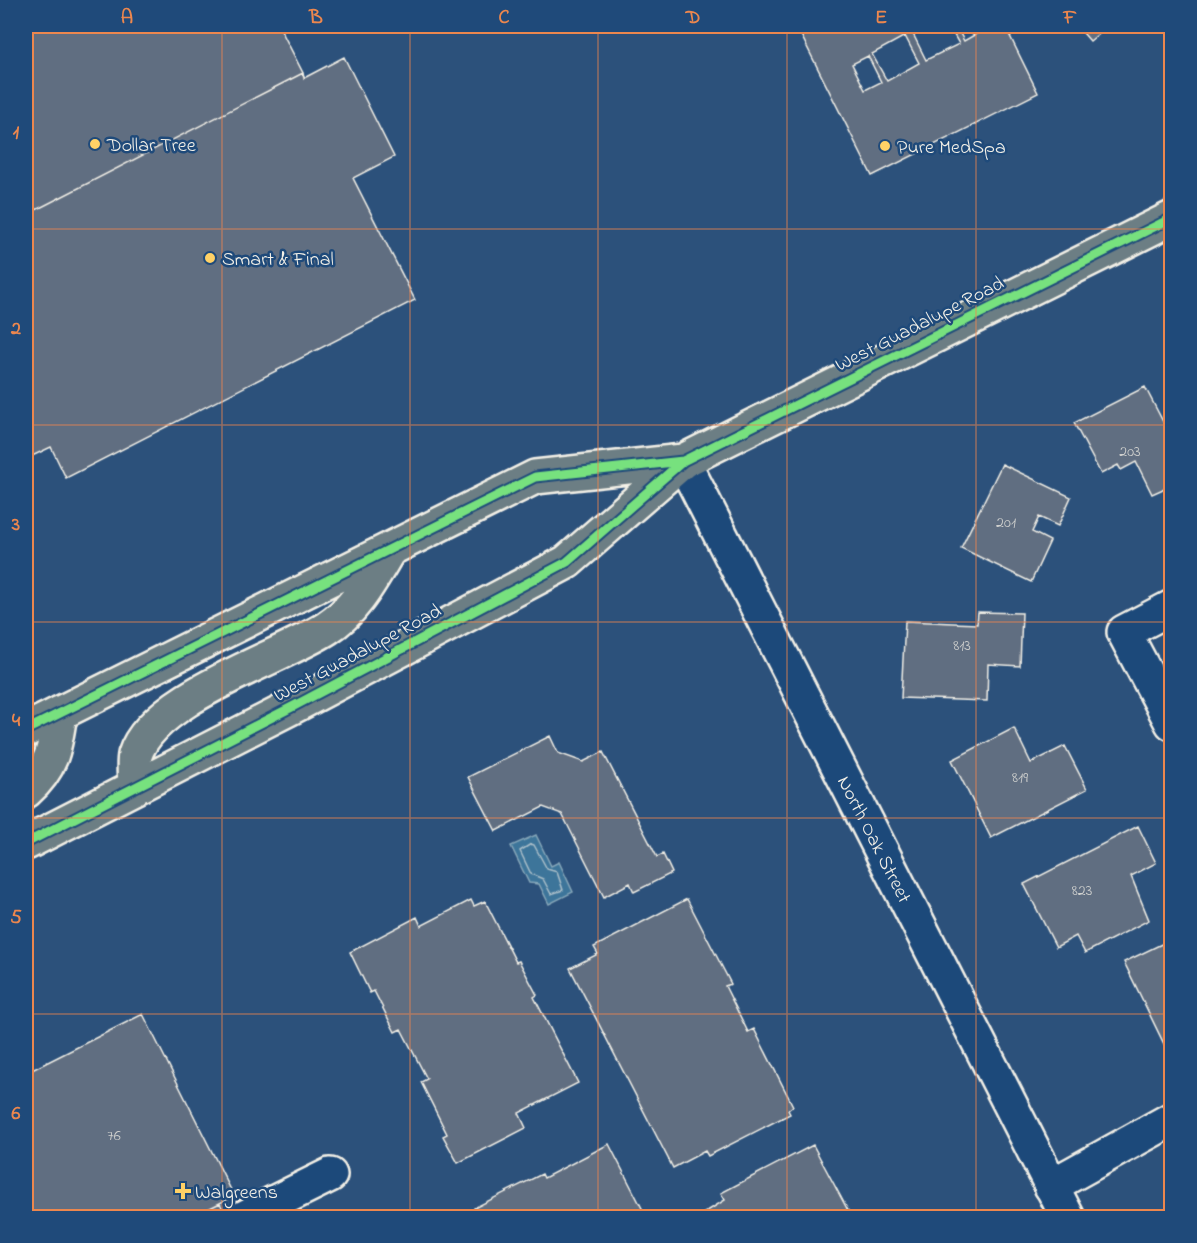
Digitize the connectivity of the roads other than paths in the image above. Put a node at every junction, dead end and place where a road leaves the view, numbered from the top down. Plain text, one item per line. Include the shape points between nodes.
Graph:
1 (1172, 218) edge
2 (684, 462) junction
3 (389, 550) junction
4 (1172, 607) edge
5 (60, 713) junction
6 (1172, 723) edge
7 (26, 730) edge
8 (135, 787) junction
9 (26, 791) edge
10 (26, 843) edge
11 (1172, 1119) edge
12 (330, 1175) dead end
13 (1051, 1186) junction
14 (243, 1218) edge
15 (1068, 1218) edge

1 - 2 main road, West Guadalupe Road
2 - 3 main road, West Guadalupe Road via 535,477
2 - 8 main road, West Guadalupe Road via 567,562
2 - 13 street, North Oak Street
3 - 5 main road, West Guadalupe Road
3 - 8 main road via 363,594 328,627 228,677 183,704 152,729 135,756
4 - 6 street via 1124,632
5 - 7 main road, West Guadalupe Road
5 - 9 main road via 55,753 39,780
8 - 10 main road, West Guadalupe Road
11 - 13 street
12 - 14 street
13 - 15 street, North Oak Street

